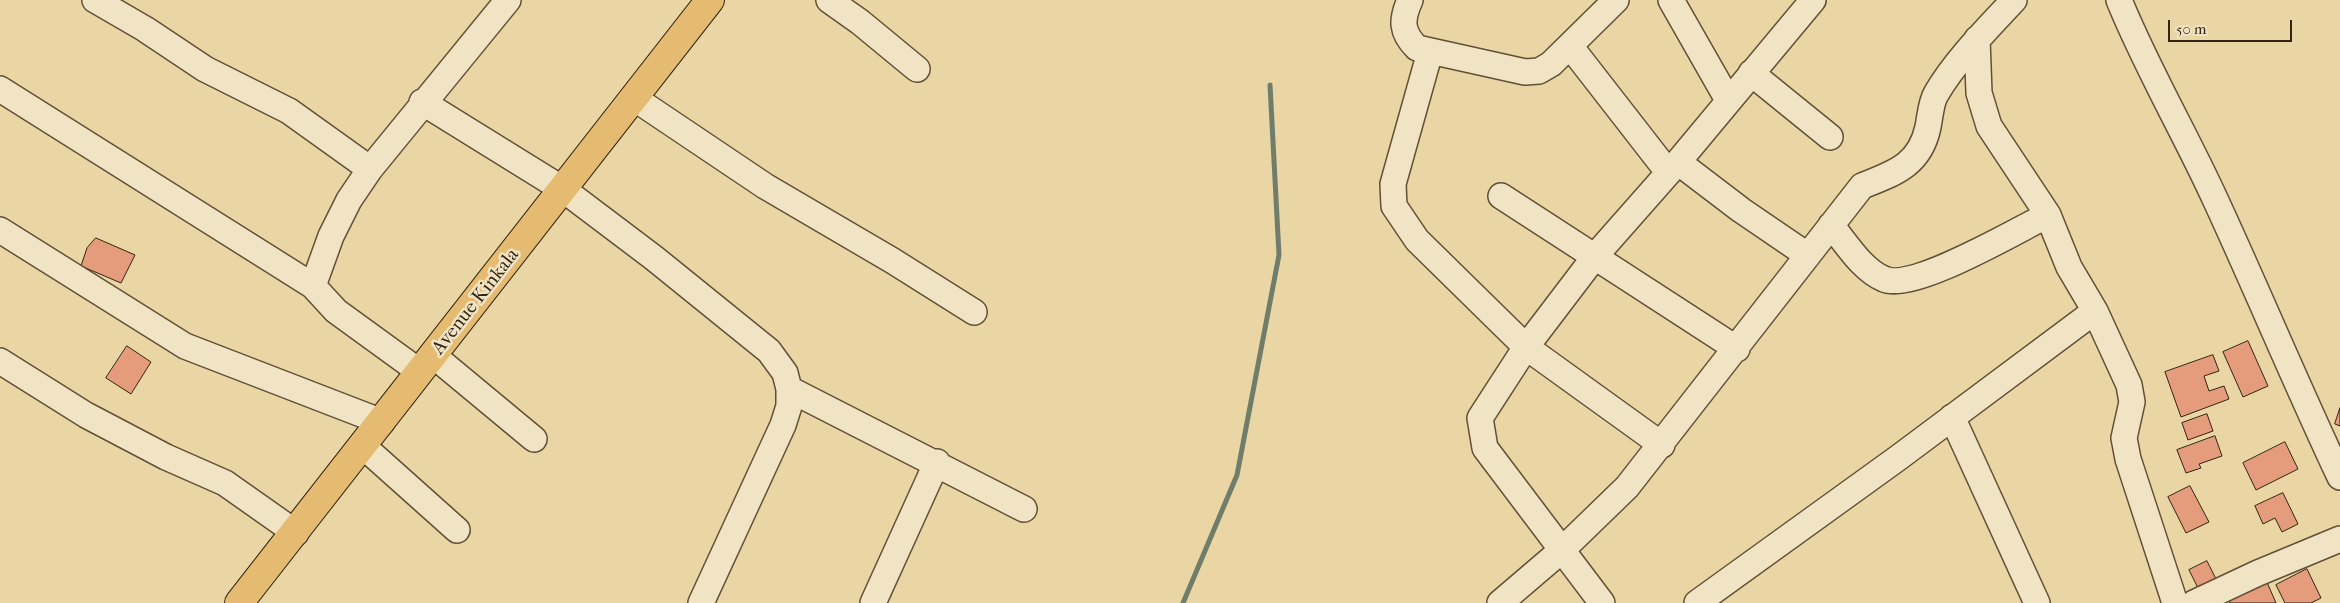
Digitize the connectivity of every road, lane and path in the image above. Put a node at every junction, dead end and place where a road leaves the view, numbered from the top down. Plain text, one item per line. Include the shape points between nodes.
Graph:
1 (95, 0) edge
2 (508, 0) edge
3 (710, 0) edge
4 (829, 0) edge
5 (1410, 0) edge
6 (1616, 0) edge
7 (1671, 0) edge
8 (1812, 0) edge
9 (2014, 0) edge
10 (2119, 0) edge
11 (1977, 39) junction
12 (1570, 46) junction
13 (1430, 52) junction
14 (917, 69) dead end
15 (1751, 73) junction
16 (0, 89) edge
17 (634, 98) junction
18 (1728, 100) junction
19 (422, 102) junction
20 (1830, 137) dead end
21 (1673, 167) junction
22 (370, 169) junction
23 (564, 190) junction
24 (1501, 196) dead end
25 (2048, 215) junction
26 (1830, 225) junction
27 (0, 230) edge
28 (1596, 255) junction
29 (1807, 255) junction
30 (312, 286) junction
31 (2095, 311) junction
32 (974, 312) dead end
33 (1526, 347) junction
34 (1737, 349) junction
35 (0, 361) edge
36 (427, 364) junction
37 (789, 389) junction
38 (1952, 417) junction
39 (382, 422) junction
40 (534, 439) dead end
41 (1662, 444) junction
42 (363, 446) junction
43 (937, 462) junction
44 (2340, 477) edge
45 (1024, 509) dead end
46 (457, 530) dead end
47 (296, 533) junction
48 (2340, 539) edge
49 (1562, 550) junction
50 (239, 603) edge
51 (701, 603) edge
52 (873, 603) edge
53 (1500, 603) edge
54 (1602, 603) edge
55 (1698, 603) edge
56 (2037, 603) edge
57 (2175, 603) edge
58 (2194, 603) edge

1 - 22 street via 204,69 289,111
2 - 19 street
3 - 17 main road, Avenue Kinkala
4 - 14 street
5 - 13 street via 1402,26 1407,38 1417,48
6 - 12 street
7 - 18 street
8 - 15 street
9 - 11 street
10 - 44 street via 2135,40 2216,200
11 - 25 street via 1978,93 1989,126
11 - 26 street via 1935,95 1925,142 1915,158 1896,173 1862,186
12 - 13 street via 1539,71 1525,72
12 - 21 street
13 - 33 street via 1393,184 1394,206 1417,240
15 - 18 street
15 - 20 street
16 - 30 street
17 - 23 main road, Avenue Kinkala
17 - 32 street via 765,186
18 - 21 street
19 - 22 street
19 - 23 street
21 - 28 street
21 - 29 street
22 - 30 street via 349,200 331,236
23 - 36 main road, Avenue Kinkala
23 - 37 street via 769,351 785,373
24 - 28 street
25 - 26 street via 1968,256 1923,275 1894,282 1869,269
25 - 31 street via 2069,267
26 - 29 street
27 - 39 street via 185,346
28 - 33 street
28 - 34 street
29 - 34 street
30 - 36 street via 336,312
31 - 38 street
31 - 57 street via 2128,385 2132,402 2124,438 2128,459
33 - 41 street
33 - 49 street via 1480,418 1481,436 1485,448
34 - 41 street
35 - 47 street via 86,415 166,457 225,483
36 - 39 main road, Avenue Kinkala
36 - 40 street
37 - 43 street
37 - 51 street via 789,406 783,425
38 - 55 street
38 - 56 street
39 - 42 main road, Avenue Kinkala
41 - 49 street via 1627,487
42 - 46 street
42 - 47 main road, Avenue Kinkala
43 - 45 street
43 - 52 street
47 - 50 main road, Avenue Kinkala
48 - 58 street
49 - 53 street
49 - 54 street

